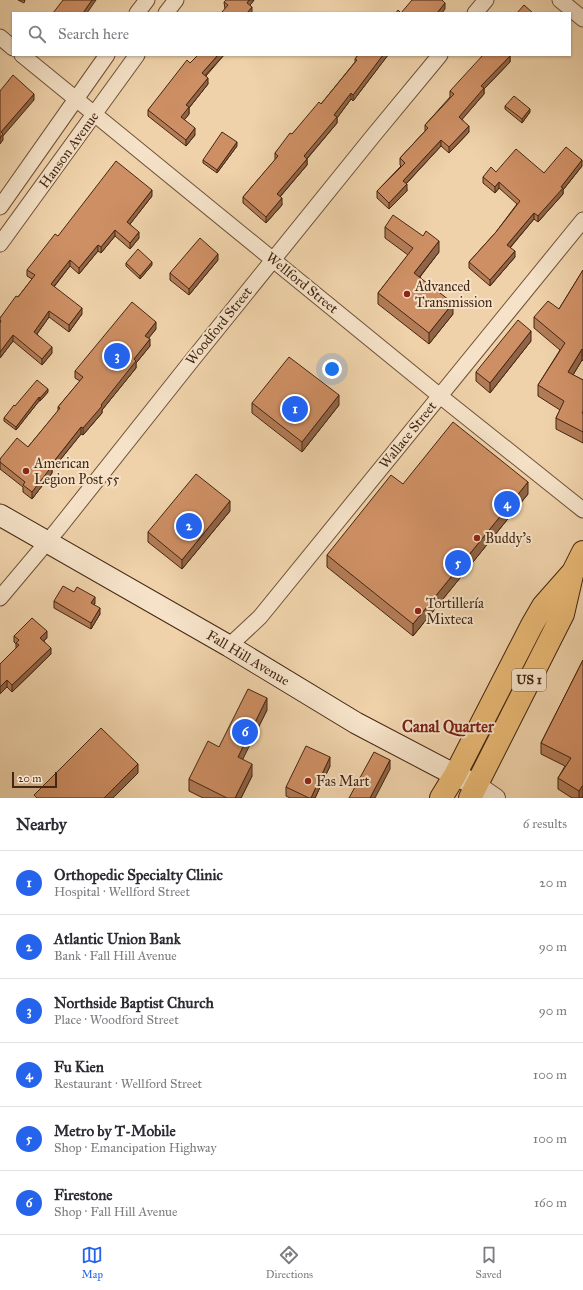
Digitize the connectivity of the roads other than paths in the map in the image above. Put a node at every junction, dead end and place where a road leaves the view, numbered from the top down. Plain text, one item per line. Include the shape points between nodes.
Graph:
1 (147, 0) edge
2 (176, 0) edge
3 (486, 0) edge
4 (560, 0) edge
5 (138, 12) edge
6 (167, 12) edge
7 (476, 12) edge
8 (583, 20) edge
9 (0, 37) edge
10 (12, 47) edge
11 (23, 56) edge
12 (106, 56) edge
13 (136, 56) edge
14 (439, 56) edge
15 (75, 99) junction
16 (94, 115) junction
17 (0, 207) edge
18 (583, 220) edge
19 (0, 244) edge
20 (274, 259) junction
21 (440, 396) junction
22 (583, 510) edge
23 (0, 515) edge
24 (47, 542) junction
25 (583, 552) edge
26 (573, 572) junction
27 (0, 598) edge
28 (229, 646) junction
29 (455, 775) junction
30 (474, 792) edge
31 (441, 798) edge
32 (496, 798) edge

1 - 5 street
2 - 6 street
3 - 7 street
4 - 8 street
9 - 10 street
11 - 15 street, Wellford Street
12 - 15 street, Hanson Avenue
13 - 16 street, Hanson Avenue
14 - 20 street, Woodford Street
15 - 16 street, Wellford Street
15 - 17 street, Hanson Avenue
16 - 19 street, Hanson Avenue
16 - 20 street, Wellford Street
18 - 21 street, Wallace Street
20 - 21 street, Wellford Street
20 - 24 street, Woodford Street
21 - 22 street, Wellford Street
21 - 28 street, Wallace Street via 260,617
23 - 24 main road, Fall Hill Avenue
24 - 27 street, Woodford Street
24 - 28 main road, Fall Hill Avenue
25 - 26 main road, US 1
26 - 29 main road, US 1 via 543,606
26 - 30 main road, US 1 via 563,614
28 - 29 main road, Fall Hill Avenue via 356,723
29 - 30 main road, Fall Hill Avenue
29 - 31 main road, US 1
30 - 32 street, Fall Hill Avenue

